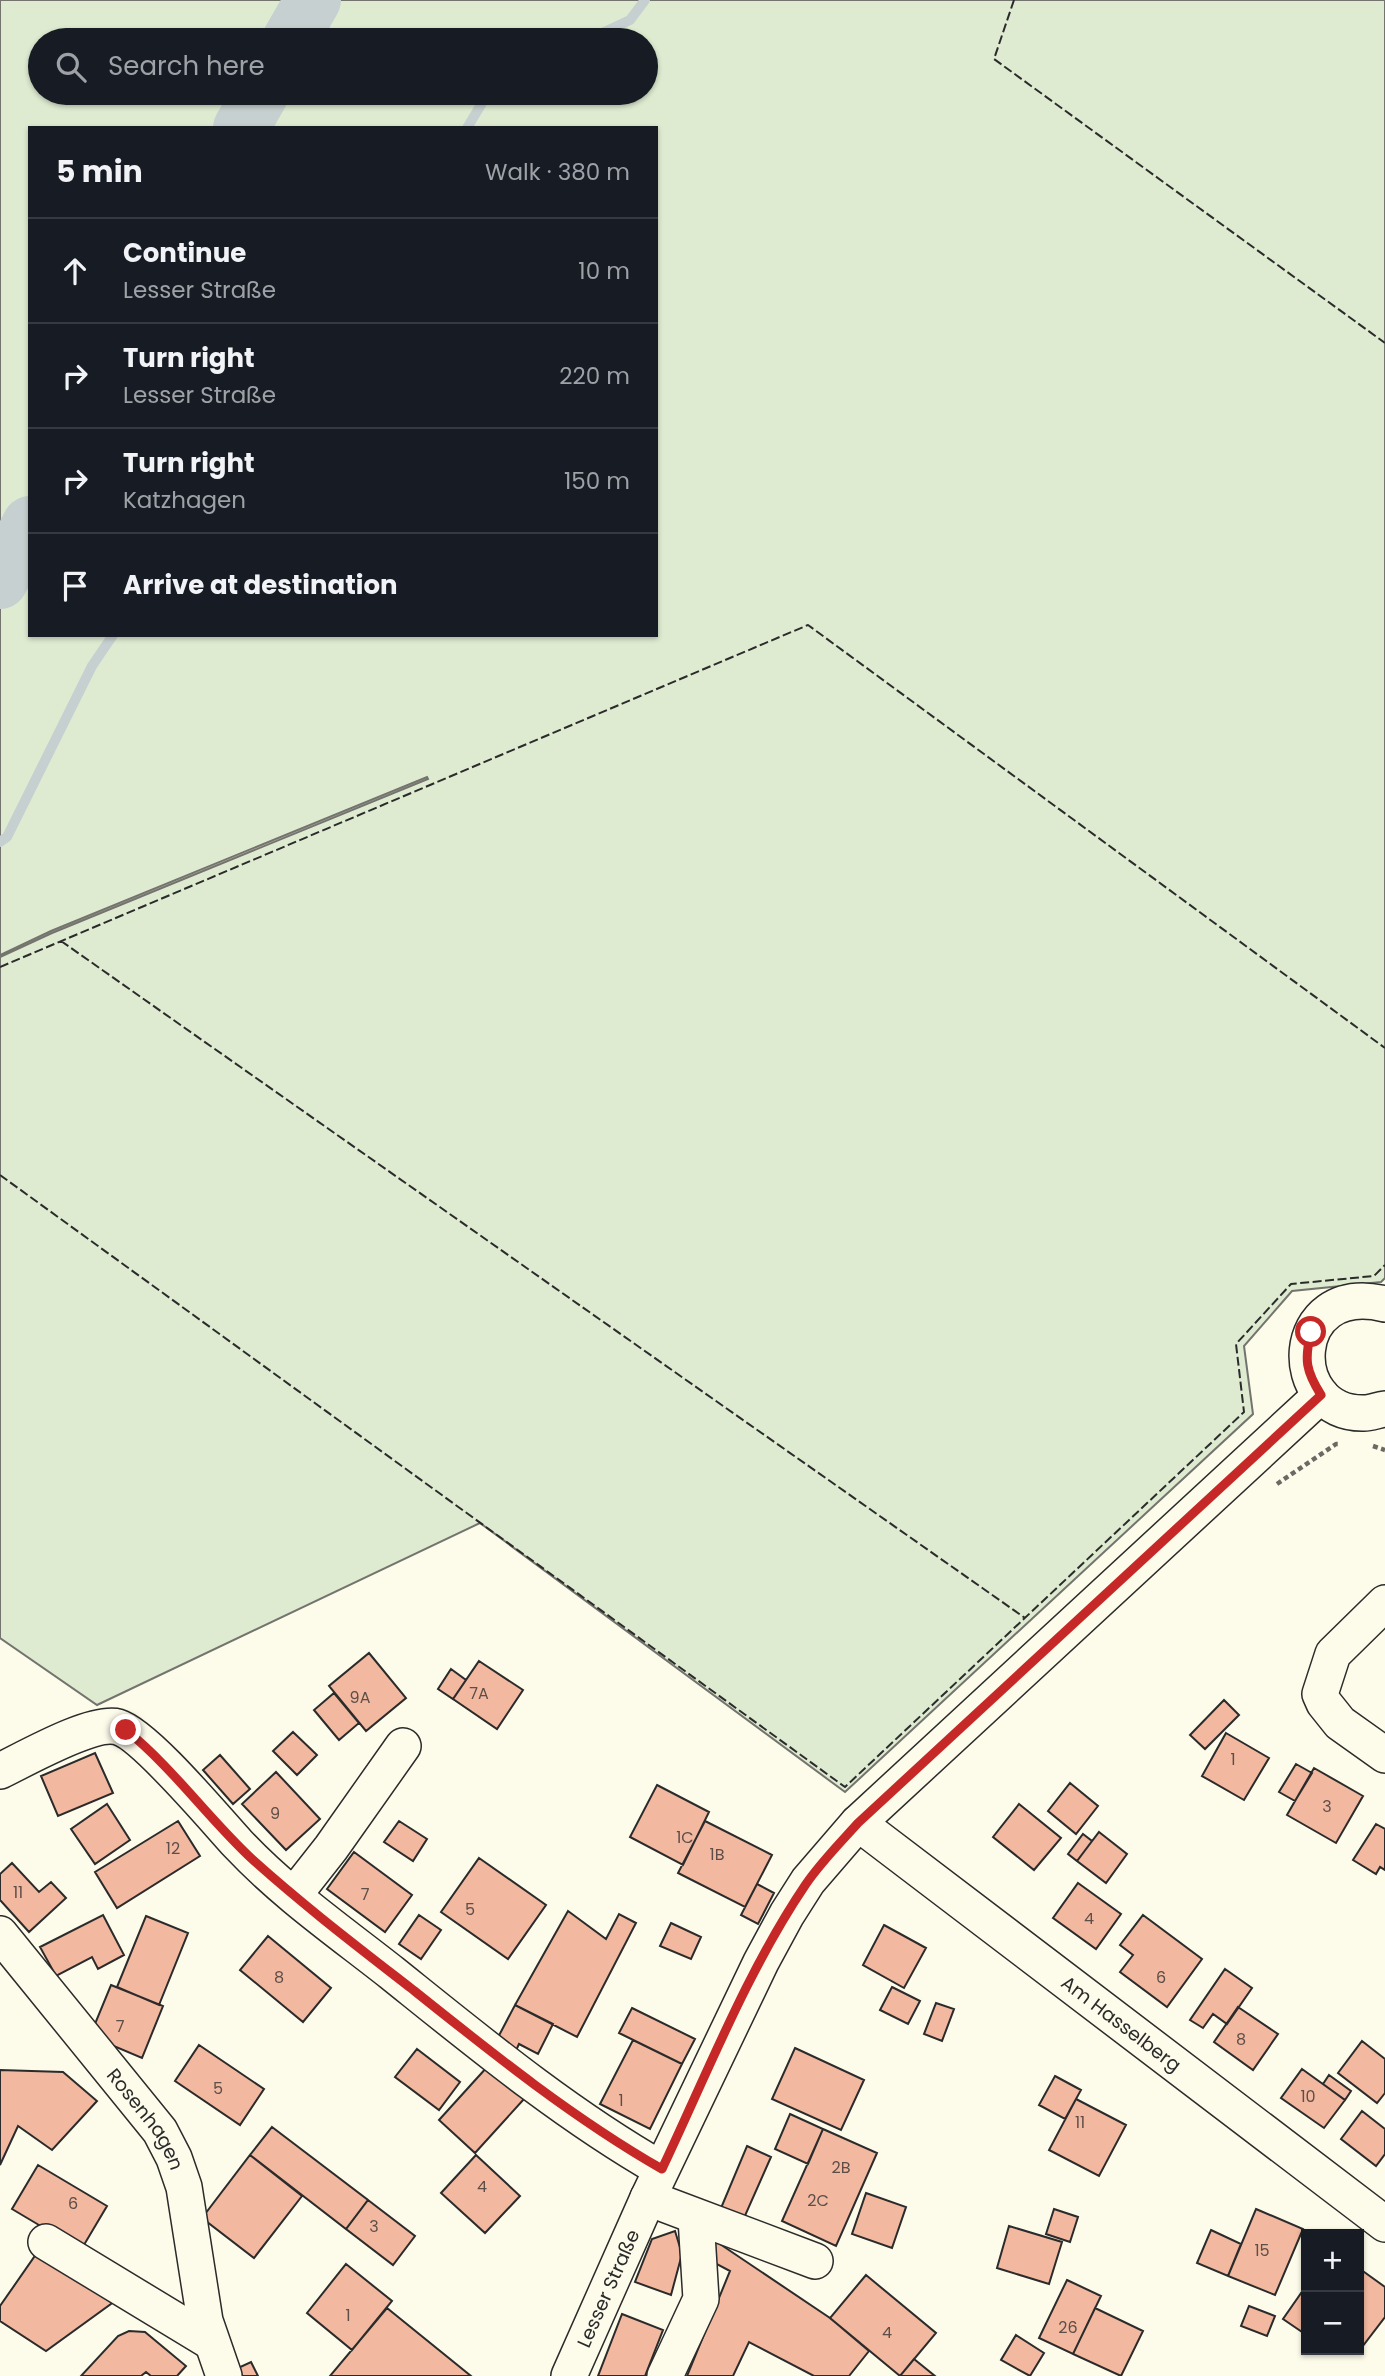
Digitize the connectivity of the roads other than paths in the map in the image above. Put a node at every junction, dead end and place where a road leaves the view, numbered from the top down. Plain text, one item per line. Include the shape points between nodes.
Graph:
1 (1385, 1304) edge
2 (1321, 1395) junction
3 (1385, 1409) edge
4 (1385, 1603) edge
5 (403, 1746) dead end
6 (1385, 1755) edge
7 (0, 1770) edge
8 (858, 1823) junction
9 (293, 1895) junction
10 (0, 1934) edge
11 (655, 2184) junction
12 (696, 2218) junction
13 (1385, 2224) edge
14 (47, 2242) dead end
15 (815, 2261) dead end
16 (211, 2342) junction
17 (224, 2376) edge
18 (569, 2376) edge
19 (665, 2376) edge

1 - 2 street via 1366,1300 1343,1303 1324,1314 1311,1332 1306,1354 1309,1376
2 - 3 street via 1340,1409 1363,1413
2 - 8 street, Lesser Straße
4 - 6 street via 1333,1654 1320,1694 1340,1723
5 - 9 street
7 - 9 street via 83,1732 113,1726 126,1730
8 - 11 street, Lesser Straße via 808,1881 787,1914
8 - 13 street, Am Hasselberg
9 - 11 street via 493,2054 633,2153
10 - 16 street, Rosenhagen via 160,2131 174,2158 184,2187
11 - 12 street
11 - 18 street, Lesser Straße
12 - 15 street
12 - 19 street via 701,2299
14 - 16 street
16 - 17 street, Rosenhagen

